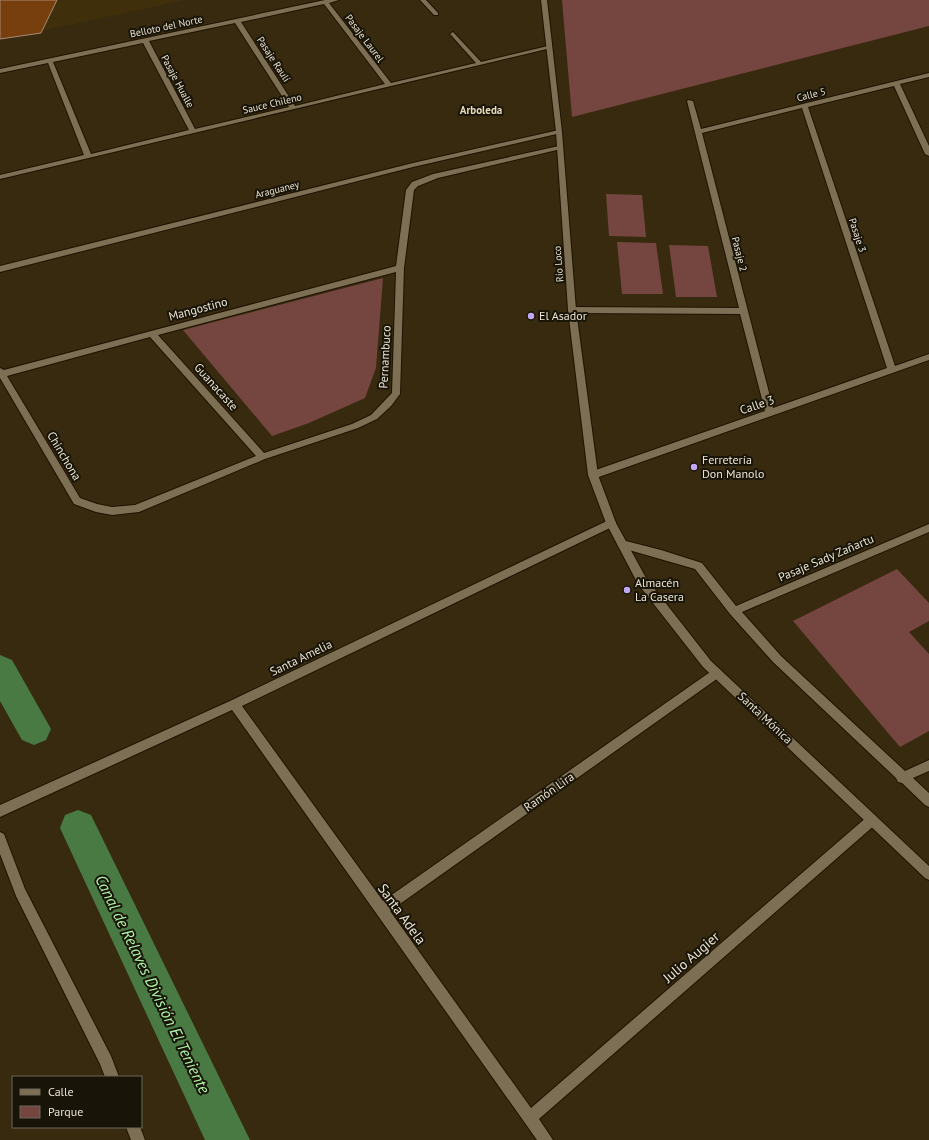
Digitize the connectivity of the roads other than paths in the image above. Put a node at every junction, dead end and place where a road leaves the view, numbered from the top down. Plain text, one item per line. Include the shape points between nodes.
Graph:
1 (336, 0) edge
2 (423, 0) edge
3 (544, 0) edge
4 (325, 2) junction
5 (436, 14) dead end
6 (237, 21) junction
7 (453, 34) dead end
8 (145, 40) junction
9 (548, 48) junction
10 (50, 61) junction
11 (480, 64) junction
12 (0, 71) edge
13 (929, 75) edge
14 (896, 83) junction
15 (389, 85) junction
16 (690, 100) dead end
17 (804, 106) junction
18 (293, 108) junction
19 (193, 132) junction
20 (559, 132) junction
21 (698, 132) junction
22 (559, 148) junction
23 (929, 154) edge
24 (88, 156) junction
25 (0, 177) edge
26 (400, 268) junction
27 (0, 269) edge
28 (572, 310) junction
29 (744, 311) junction
30 (152, 334) junction
31 (929, 357) edge
32 (892, 370) junction
33 (1, 373) edge
34 (770, 413) junction
35 (262, 456) junction
36 (593, 475) junction
37 (136, 509) joint
38 (611, 523) junction
39 (929, 528) edge
40 (622, 544) junction
41 (734, 611) junction
42 (717, 673) junction
43 (234, 704) junction
44 (929, 765) edge
45 (902, 778) junction
46 (929, 801) edge
47 (0, 810) edge
48 (872, 820) junction
49 (0, 838) edge
50 (929, 874) edge
51 (381, 910) junction
52 (112, 1076) edge
53 (530, 1118) junction
54 (132, 1128) edge
55 (138, 1140) edge
56 (546, 1140) edge

1 - 4 street, Belloto del Norte
2 - 5 street
3 - 9 street, Río Loco
4 - 6 street, Belloto del Norte
4 - 15 street, Pasaje Laurel
6 - 8 street, Belloto del Norte
6 - 18 street, Pasaje Raulí
7 - 11 street
8 - 10 street, Belloto del Norte
8 - 19 street, Pasaje Hualle
9 - 11 street, Sauce Chileno
9 - 20 street, Río Loco
10 - 12 street, Belloto del Norte
10 - 24 street
11 - 15 street, Sauce Chileno
13 - 14 street, Calle 5
14 - 17 street, Calle 5
14 - 23 street
15 - 18 street, Sauce Chileno
16 - 21 street, Pasaje 2
17 - 21 street, Calle 5
17 - 32 street, Pasaje 3
18 - 19 street, Sauce Chileno
19 - 24 street, Sauce Chileno
20 - 22 street, Río Loco
20 - 27 street, Araguaney via 413,165
21 - 29 street, Pasaje 2
22 - 26 street, Pernambuco via 436,176 415,184 410,190
22 - 28 street, Río Loco
24 - 25 street, Sauce Chileno
26 - 30 street, Mangostino
26 - 35 street, Pernambuco via 396,394 374,416 355,426
28 - 29 street
28 - 36 street, Río Loco
29 - 34 street, Pasaje 2
30 - 33 street, Mangostino
30 - 35 street, Guanacaste
31 - 32 street, Calle 3
32 - 34 street, Calle 3
33 - 37 street, Chinchona via 77,501 112,511
34 - 36 street, Calle 3
35 - 37 street, Pernambuco
36 - 38 street, Río Loco
38 - 40 street, Santa Mónica
38 - 43 street, Santa Amelia
39 - 41 street, Pasaje Sady Zañartu
40 - 41 street via 698,566
40 - 42 street, Santa Mónica via 642,581 707,664
41 - 45 street via 777,659
42 - 48 street, Santa Mónica
42 - 51 street, Ramón Lira
43 - 47 street, Santa Amelia
43 - 51 street, Santa Adela
44 - 45 street
45 - 46 street
48 - 50 street, Santa Mónica
48 - 53 street, Julio Augier
49 - 52 street via 20,892
51 - 53 street, Santa Adela
53 - 56 street, Santa Adela
54 - 55 street

